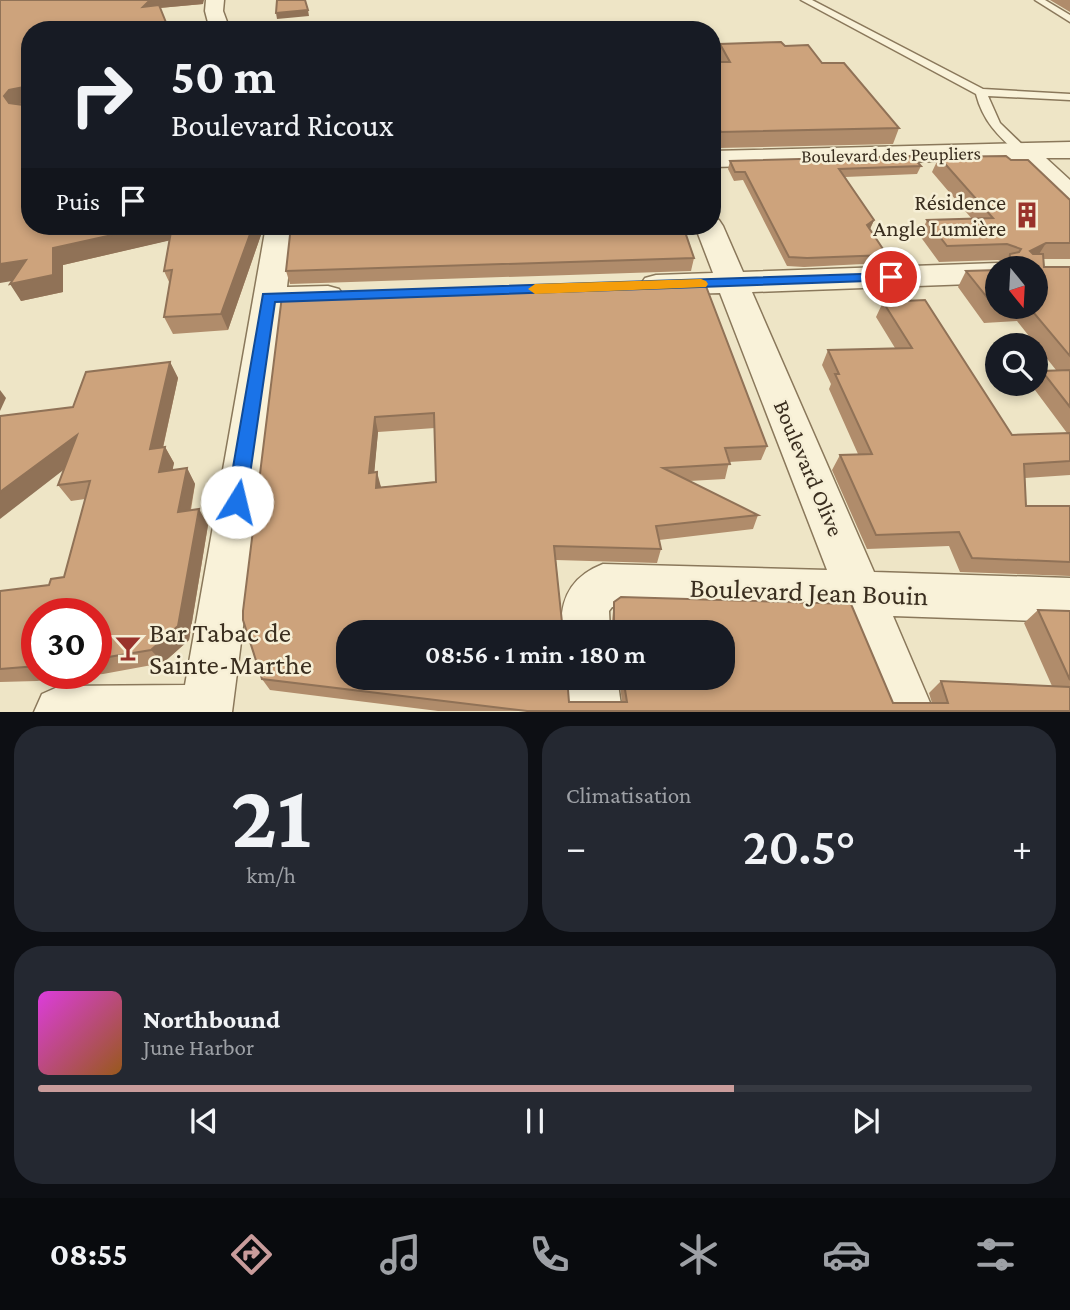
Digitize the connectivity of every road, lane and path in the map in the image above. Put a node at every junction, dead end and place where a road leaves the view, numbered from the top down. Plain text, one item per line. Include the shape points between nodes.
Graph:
1 (215, 0) edge
2 (805, 0) edge
3 (1039, 0) edge
4 (1070, 19) edge
5 (217, 21) edge
6 (981, 92) junction
7 (1070, 97) edge
8 (1070, 150) edge
9 (1023, 151) junction
10 (721, 159) edge
11 (1070, 195) edge
12 (278, 235) edge
13 (713, 235) edge
14 (985, 273) edge
15 (732, 283) junction
16 (622, 286) edge
17 (364, 295) edge
18 (268, 298) junction
19 (861, 593) junction
20 (1070, 600) edge
21 (585, 620) edge
22 (593, 690) edge
23 (206, 711) edge
24 (60, 712) edge
25 (596, 712) edge
26 (908, 712) edge

1 - 5 street
2 - 6 lane
3 - 4 lane
6 - 7 lane
6 - 9 lane via 995,129
8 - 9 street, Boulevard des Peupliers
9 - 10 street, Boulevard des Peupliers
9 - 11 street
12 - 18 street
13 - 15 street, Boulevard Olive
14 - 15 street
15 - 16 street
15 - 19 street, Boulevard Olive
17 - 18 street
18 - 23 street
19 - 20 street, Boulevard Jean Bouin
19 - 21 street, Boulevard Jean Bouin via 603,584 589,595
19 - 26 street, Boulevard Olive
22 - 25 street
23 - 24 street

